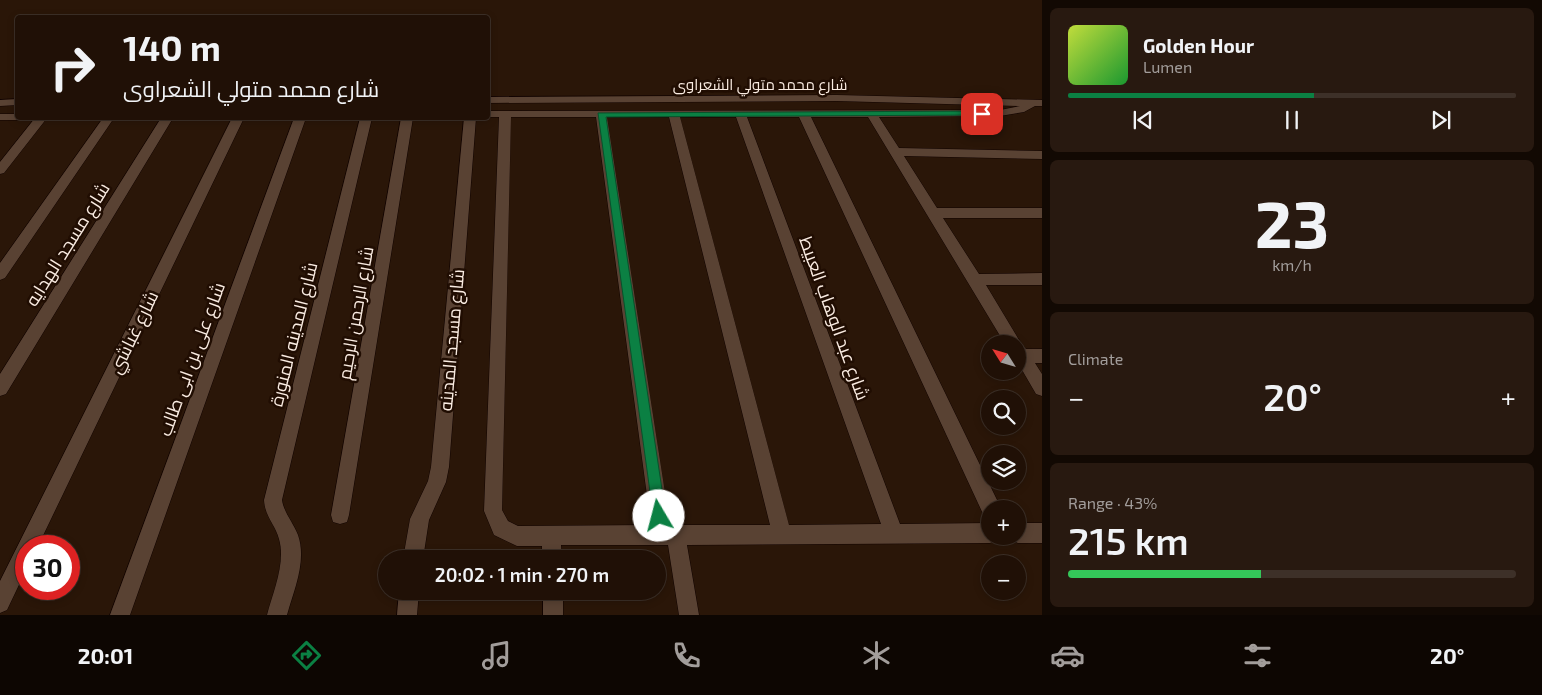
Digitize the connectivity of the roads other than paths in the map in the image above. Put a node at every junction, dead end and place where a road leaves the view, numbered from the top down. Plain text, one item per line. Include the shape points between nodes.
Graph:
1 (490, 100) edge
2 (15, 102) edge
3 (1038, 102) edge
4 (0, 104) edge
5 (490, 114) edge
6 (505, 114) junction
7 (872, 114) junction
8 (601, 115) junction
9 (674, 115) junction
10 (741, 115) junction
11 (804, 115) junction
12 (0, 117) edge
13 (15, 117) edge
14 (39, 120) edge
15 (107, 120) edge
16 (166, 120) edge
17 (237, 120) edge
18 (299, 120) edge
19 (366, 120) edge
20 (407, 120) edge
21 (470, 120) edge
22 (896, 152) junction
23 (1042, 155) edge
24 (0, 170) edge
25 (933, 213) junction
26 (1042, 213) edge
27 (0, 274) edge
28 (974, 280) junction
29 (1042, 280) edge
30 (1009, 335) edge
31 (1026, 352) edge
32 (1042, 356) edge
33 (1026, 363) edge
34 (0, 389) edge
35 (1042, 389) edge
36 (987, 500) edge
37 (340, 515) dead end
38 (1042, 532) edge
39 (981, 533) edge
40 (1026, 533) edge
41 (782, 534) junction
42 (894, 534) junction
43 (33, 535) edge
44 (669, 535) junction
45 (551, 536) junction
46 (415, 550) edge
47 (552, 550) edge
48 (15, 572) edge
49 (408, 600) edge
50 (552, 600) edge
51 (0, 603) edge
52 (120, 615) edge
53 (277, 615) edge
54 (407, 615) edge
55 (553, 615) edge
56 (689, 615) edge

1 - 3 street, شارع محمد متولي الشعراوى via 837,98
2 - 4 street
3 - 7 street, شارع محمد متولي الشعراوى via 1020,110 1000,113
5 - 6 street, شارع محمد متولي الشعراوى
6 - 8 street, شارع محمد متولي الشعراوى
6 - 45 street via 493,511 496,520 508,533
7 - 11 street, شارع محمد متولي الشعراوى
7 - 22 street
8 - 9 street, شارع محمد متولي الشعراوى
8 - 44 street
9 - 10 street, شارع محمد متولي الشعراوى
9 - 41 street
10 - 11 street, شارع محمد متولي الشعراوى
10 - 42 street, شارع عبد الوهاب العبيط
11 - 36 street
12 - 13 street
14 - 24 street
15 - 27 street
16 - 34 street, شارع مسجد الهدايه
17 - 43 street, شارع غباشي
18 - 52 street, شارع على بن ابى طالب
19 - 53 street, شارع المدينه المنورة via 273,500 277,519 288,534 291,556
20 - 37 street, شارع الرحمن الرحيم
21 - 46 street, شارع مسجد المدينه via 440,467 437,482 420,519
22 - 23 street
22 - 25 street
25 - 26 street
25 - 28 street
28 - 29 street
28 - 30 street
31 - 32 street
33 - 35 street
38 - 40 street
39 - 42 street
41 - 42 street
41 - 44 street
44 - 45 street
44 - 56 street
45 - 47 street
48 - 51 street, شارع غباشي
49 - 54 street
50 - 55 street

